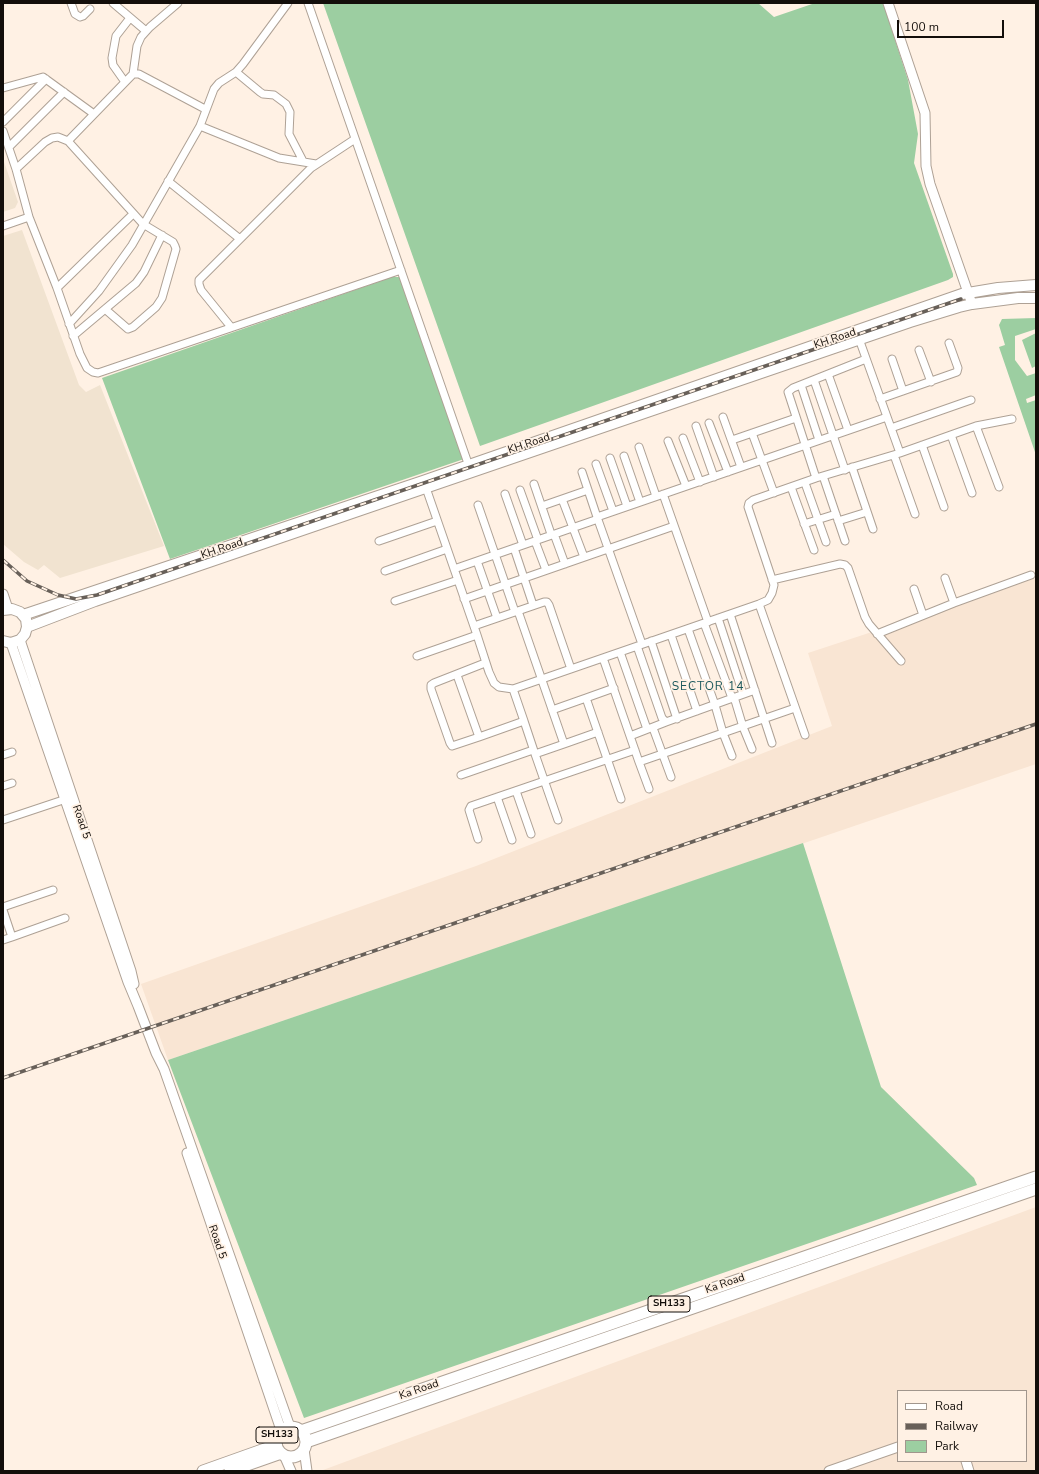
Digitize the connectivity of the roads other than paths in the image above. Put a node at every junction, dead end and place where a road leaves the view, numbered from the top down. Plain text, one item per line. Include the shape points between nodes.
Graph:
1 (71, 3) edge
2 (113, 3) edge
3 (178, 3) edge
4 (288, 3) edge
5 (308, 3) edge
6 (888, 3) edge
7 (90, 9) dead end
8 (130, 18) junction
9 (146, 31) junction
10 (236, 72) junction
11 (133, 74) junction
12 (46, 79) junction
13 (125, 82) junction
14 (3, 88) edge
15 (64, 92) junction
16 (205, 109) junction
17 (94, 114) junction
18 (3, 122) edge
19 (200, 126) junction
20 (3, 131) edge
21 (355, 139) junction
22 (68, 141) junction
23 (9, 147) junction
24 (302, 161) junction
25 (316, 164) junction
26 (16, 168) junction
27 (168, 181) junction
28 (133, 214) junction
29 (29, 217) junction
30 (143, 224) junction
31 (3, 226) edge
32 (162, 235) junction
33 (240, 239) junction
34 (401, 270) junction
35 (1036, 285) edge
36 (57, 288) junction
37 (968, 293) junction
38 (1036, 298) edge
39 (972, 304) junction
40 (105, 309) junction
41 (69, 324) junction
42 (231, 327) junction
43 (858, 335) junction
44 (73, 336) junction
45 (949, 343) dead end
46 (919, 350) dead end
47 (866, 358) junction
48 (892, 359) dead end
49 (828, 374) junction
50 (814, 380) junction
51 (930, 382) junction
52 (800, 385) junction
53 (903, 391) junction
54 (880, 399) junction
55 (971, 400) dead end
56 (723, 417) dead end
57 (887, 417) junction
58 (796, 418) junction
59 (1012, 419) dead end
60 (709, 423) dead end
61 (696, 426) dead end
62 (976, 426) junction
63 (891, 428) junction
64 (848, 430) junction
65 (752, 433) junction
66 (833, 435) junction
67 (951, 435) junction
68 (682, 438) dead end
69 (732, 440) junction
70 (819, 440) junction
71 (668, 441) dead end
72 (806, 445) junction
73 (922, 445) junction
74 (639, 447) dead end
75 (897, 454) junction
76 (624, 456) dead end
77 (610, 458) dead end
78 (763, 459) junction
79 (596, 464) dead end
80 (741, 467) junction
81 (470, 469) junction
82 (849, 469) junction
83 (582, 472) dead end
84 (728, 472) junction
85 (714, 477) junction
86 (820, 478) junction
87 (700, 482) junction
88 (805, 483) junction
89 (534, 484) dead end
90 (424, 485) junction
91 (686, 486) junction
92 (791, 487) junction
93 (999, 487) dead end
94 (520, 490) dead end
95 (588, 490) junction
96 (774, 493) junction
97 (972, 493) dead end
98 (505, 494) dead end
99 (659, 495) junction
100 (562, 499) junction
101 (640, 502) junction
102 (478, 505) dead end
103 (542, 506) junction
104 (627, 506) junction
105 (944, 507) dead end
106 (613, 511) junction
107 (868, 512) junction
108 (836, 514) junction
109 (915, 514) dead end
110 (598, 518) junction
111 (818, 520) junction
112 (437, 521) junction
113 (838, 521) junction
114 (804, 524) junction
115 (674, 526) junction
116 (573, 528) junction
117 (874, 529) dead end
118 (553, 534) junction
119 (537, 540) junction
120 (845, 540) dead end
121 (379, 541) dead end
122 (826, 542) dead end
123 (523, 545) junction
124 (514, 548) junction
125 (447, 549) junction
126 (608, 549) junction
127 (814, 550) dead end
128 (495, 554) junction
129 (584, 557) junction
130 (477, 560) junction
131 (564, 564) junction
132 (454, 569) junction
133 (546, 570) junction
134 (385, 571) dead end
135 (1031, 575) dead end
136 (525, 577) junction
137 (944, 578) dead end
138 (458, 580) junction
139 (772, 580) junction
140 (505, 584) junction
141 (914, 589) dead end
142 (488, 590) junction
143 (3, 594) edge
144 (464, 599) junction
145 (395, 601) dead end
146 (954, 603) junction
147 (759, 604) junction
148 (533, 605) junction
149 (5, 610) edge
150 (516, 611) junction
151 (730, 614) junction
152 (24, 615) junction
153 (923, 615) junction
154 (498, 618) junction
155 (718, 618) junction
156 (706, 623) junction
157 (474, 626) junction
158 (27, 627) junction
159 (688, 629) junction
160 (671, 634) junction
161 (876, 634) junction
162 (477, 635) junction
163 (11, 641) edge
164 (651, 641) junction
165 (639, 645) junction
166 (620, 652) junction
167 (417, 656) dead end
168 (603, 658) junction
169 (901, 661) dead end
170 (485, 663) junction
171 (572, 669) junction
172 (457, 675) junction
173 (542, 679) junction
174 (614, 688) junction
175 (513, 689) junction
176 (755, 690) junction
177 (743, 694) junction
178 (586, 698) junction
179 (733, 698) junction
180 (715, 705) junction
181 (795, 708) junction
182 (552, 710) junction
183 (697, 711) junction
184 (764, 718) junction
185 (677, 719) junction
186 (524, 721) junction
187 (666, 722) junction
188 (743, 727) junction
189 (650, 729) junction
190 (598, 732) junction
191 (723, 733) junction
192 (804, 735) dead end
193 (630, 736) junction
194 (479, 737) junction
195 (772, 743) dead end
196 (564, 744) junction
197 (752, 749) dead end
198 (635, 750) junction
199 (12, 752) dead end
200 (534, 752) junction
201 (662, 753) junction
202 (3, 755) edge
203 (732, 756) dead end
204 (607, 759) junction
205 (639, 762) junction
206 (461, 775) dead end
207 (671, 777) dead end
208 (544, 781) junction
209 (12, 783) dead end
210 (3, 786) edge
211 (649, 789) dead end
212 (516, 791) junction
213 (497, 797) junction
214 (69, 798) junction
215 (621, 799) dead end
216 (3, 820) edge
217 (558, 820) dead end
218 (531, 834) dead end
219 (478, 839) dead end
220 (512, 840) dead end
221 (53, 890) dead end
222 (3, 907) edge
223 (3, 910) edge
224 (66, 918) dead end
225 (12, 937) junction
226 (3, 940) edge
227 (1036, 1177) edge
228 (1036, 1189) edge
229 (806, 1256) junction
230 (810, 1267) junction
231 (547, 1346) junction
232 (551, 1357) junction
233 (285, 1429) junction
234 (301, 1431) junction
235 (305, 1446) junction
236 (897, 1447) edge
237 (280, 1451) junction
238 (203, 1471) edge
239 (230, 1471) edge
240 (291, 1471) edge
241 (307, 1471) edge
242 (829, 1471) edge

1 - 7 street via 75,14 80,17
2 - 8 street
3 - 9 street
4 - 10 street
5 - 21 street
6 - 37 street via 925,113 926,166 930,184
8 - 9 street
8 - 13 street via 116,36 112,58 113,65
9 - 11 street via 138,46
10 - 16 street via 219,83
10 - 24 street via 263,94 274,95 286,104 290,112 289,134
11 - 13 street
11 - 16 street via 139,74
12 - 14 street via 39,77
12 - 15 street
12 - 18 street
13 - 17 street
15 - 17 street
15 - 23 street
16 - 19 street
17 - 22 street
19 - 24 street via 267,154
19 - 27 street
20 - 23 street
21 - 25 street
21 - 34 street
22 - 26 street via 58,137 52,138
22 - 28 street
23 - 26 street
24 - 25 street
25 - 33 street
26 - 29 street
27 - 30 street
27 - 33 street
28 - 30 street
28 - 36 street
29 - 31 street
29 - 36 street
30 - 32 street
30 - 41 street via 107,281
32 - 40 street via 136,283
32 - 40 street via 173,242 176,250 159,302 128,329
33 - 42 street via 203,276 199,284
34 - 42 street
34 - 81 street
35 - 37 main road, KH Road
36 - 41 street
37 - 39 street
37 - 43 main road, KH Road
38 - 39 main road, KH Road
39 - 43 main road, KH Road
40 - 44 street
41 - 44 street
42 - 44 street via 98,373 87,368
43 - 47 street
43 - 81 main road, KH Road
45 - 51 street via 958,368 957,372
46 - 51 street
47 - 49 street
47 - 54 street
48 - 53 street
49 - 50 street
49 - 64 street
50 - 52 street
50 - 66 street
51 - 53 street
52 - 58 street via 788,392
52 - 70 street
53 - 54 street
54 - 57 street
55 - 63 street
56 - 69 street
57 - 63 street
57 - 64 street
58 - 65 street
58 - 72 street
59 - 62 street
60 - 84 street
61 - 85 street
62 - 67 street
62 - 93 street
63 - 75 street
64 - 66 street
65 - 69 street
65 - 78 street
66 - 70 street
66 - 82 street
67 - 73 street
67 - 97 street
68 - 87 street
69 - 80 street
70 - 72 street
71 - 91 street
72 - 78 street
72 - 86 street
73 - 75 street
73 - 105 street
74 - 99 street
75 - 82 street
75 - 109 street
76 - 101 street
77 - 104 street
78 - 80 street
78 - 96 street
79 - 106 street
80 - 84 street
81 - 90 main road, KH Road
82 - 86 street
82 - 107 street
83 - 95 street
84 - 85 street
85 - 87 street
86 - 88 street
86 - 108 street
87 - 91 street
88 - 92 street
88 - 111 street
89 - 103 street
90 - 112 street
90 - 152 main road, KH Road
90 - 158 main road, KH Road
91 - 99 street
92 - 96 street
92 - 114 street
94 - 119 street
95 - 100 street
95 - 110 street
96 - 139 street via 753,500 748,507
98 - 123 street
99 - 101 street
99 - 115 street
100 - 103 street
100 - 116 street
101 - 104 street
102 - 128 street
103 - 118 street
104 - 106 street
106 - 110 street
107 - 113 street
107 - 117 street
108 - 111 street
108 - 113 street
110 - 116 street
110 - 126 street
111 - 114 street
111 - 122 street
112 - 121 street
112 - 125 street
113 - 120 street
114 - 127 street
115 - 126 street
115 - 156 street
116 - 118 street
116 - 129 street
118 - 119 street
118 - 131 street
119 - 123 street
119 - 133 street
123 - 124 street
124 - 128 street
124 - 136 street
125 - 132 street
125 - 134 street
126 - 129 street
126 - 165 street
128 - 130 street
128 - 140 street
129 - 131 street
130 - 132 street
130 - 142 street
131 - 133 street
132 - 138 street
133 - 136 street
135 - 146 street
136 - 140 street
136 - 148 street
137 - 146 street
138 - 144 street
138 - 145 street
139 - 147 street via 772,593 768,600
139 - 161 street via 845,565 865,617
140 - 142 street
140 - 150 street
141 - 153 street
142 - 144 street
142 - 154 street
143 - 149 street
144 - 157 street
146 - 153 street
147 - 151 street
147 - 181 street
148 - 150 street
148 - 171 street via 544,602 549,605
149 - 152 main road via 16,610
150 - 154 street
150 - 173 street
151 - 155 street
151 - 176 street
152 - 158 main road
153 - 161 street
154 - 157 street
155 - 156 street
155 - 177 street
156 - 159 street
156 - 179 street
157 - 162 street
158 - 163 main road via 25,634
159 - 160 street
159 - 180 street
160 - 164 street
160 - 183 street
161 - 169 street
162 - 167 street
162 - 170 street
163 - 214 street, Road 5
164 - 165 street
164 - 185 street
165 - 166 street
165 - 187 street via 662,718
166 - 168 street
166 - 189 street
168 - 171 street
168 - 174 street
170 - 172 street
170 - 175 street via 494,683 504,689
171 - 173 street
172 - 194 street
172 - 194 street via 431,685 450,743 452,746
173 - 175 street
173 - 182 street
174 - 178 street
174 - 193 street
175 - 186 street
176 - 177 street
176 - 184 street
177 - 179 street
178 - 182 street
178 - 190 street
179 - 180 street
179 - 188 street
180 - 183 street
180 - 191 street
181 - 184 street
181 - 192 street
182 - 196 street
183 - 185 street
184 - 188 street
184 - 195 street
185 - 187 street
186 - 194 street
186 - 200 street
187 - 189 street
188 - 191 street
188 - 197 street
189 - 193 street
189 - 201 street
190 - 196 street
190 - 204 street
191 - 201 street
191 - 203 street
193 - 198 street
196 - 200 street
198 - 204 street
198 - 205 street
199 - 202 street
200 - 206 street
200 - 208 street
201 - 205 street
201 - 207 street
204 - 208 street
204 - 215 street
205 - 211 street
208 - 212 street
208 - 217 street
209 - 210 street
212 - 213 street
212 - 218 street
213 - 219 street via 469,808
213 - 220 street
214 - 216 street
214 - 233 street, Road 5 via 131,972 138,1006 156,1053 158,1072
221 - 222 street
223 - 225 street
224 - 225 street
225 - 226 street
227 - 229 main road, Ka Road / SH133
228 - 230 main road, Ka Road / SH133
229 - 230 main road
229 - 231 main road, Ka Road / SH133
230 - 232 main road, Ka Road / SH133
231 - 232 main road
231 - 234 main road, Ka Road / SH133
232 - 235 main road, Ka Road / SH133
233 - 234 main road, SH133 via 298,1428
233 - 237 main road, SH133 via 277,1435
234 - 235 main road, SH133 via 305,1437
235 - 237 main road, SH133 via 296,1456 290,1457
235 - 241 street
236 - 242 street
237 - 238 main road, SH133
237 - 239 main road, SH133
237 - 240 street

